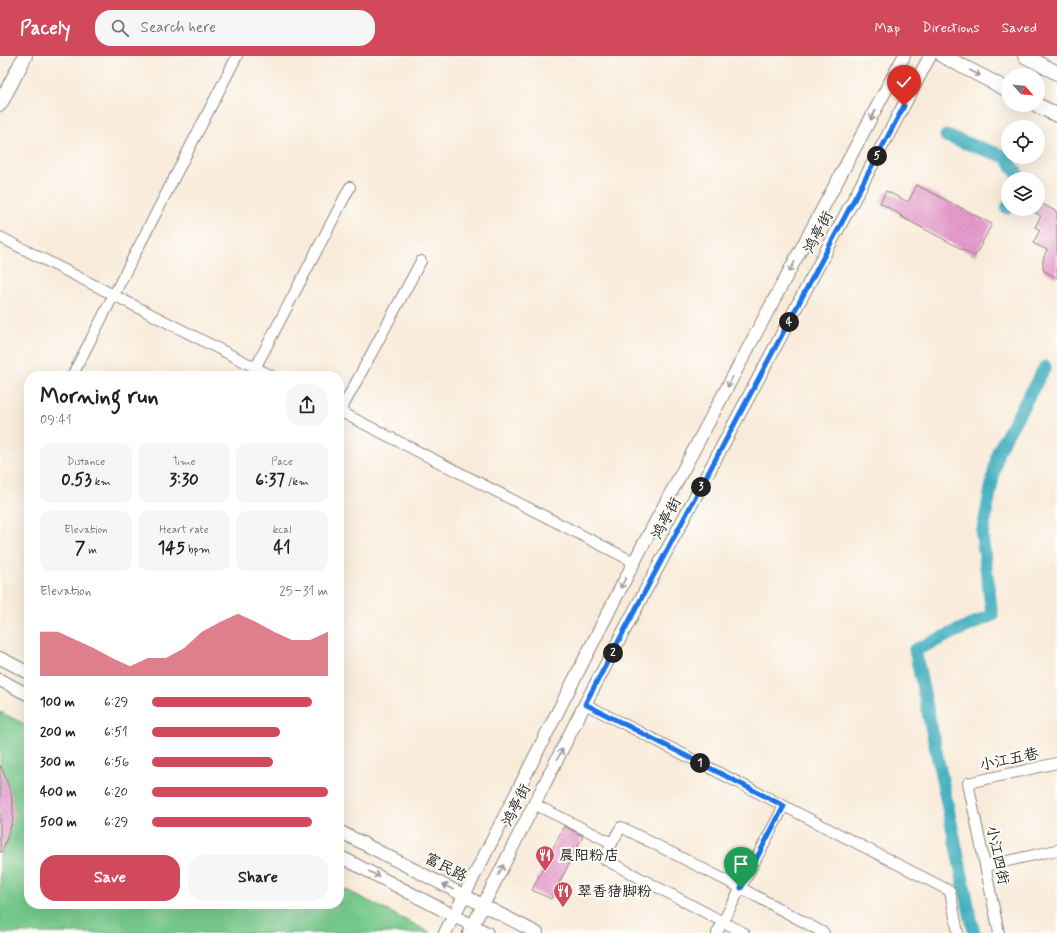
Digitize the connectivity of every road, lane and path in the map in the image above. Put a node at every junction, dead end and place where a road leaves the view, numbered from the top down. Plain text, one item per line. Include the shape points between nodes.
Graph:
1 (25, 56) edge
2 (237, 56) edge
3 (904, 56) edge
4 (930, 56) edge
5 (943, 56) edge
6 (1025, 56) edge
7 (1057, 73) edge
8 (1001, 86) edge
9 (0, 104) edge
10 (1045, 109) edge
11 (1057, 115) edge
12 (350, 187) dead end
13 (0, 237) edge
14 (421, 261) dead end
15 (114, 296) junction
16 (75, 371) edge
17 (251, 371) edge
18 (254, 371) edge
19 (344, 405) edge
20 (344, 414) edge
21 (634, 562) junction
22 (0, 658) edge
23 (24, 670) edge
24 (0, 680) edge
25 (24, 692) edge
26 (585, 704) junction
27 (1057, 763) edge
28 (968, 783) joint
29 (534, 804) junction
30 (784, 806) junction
31 (344, 834) edge
32 (612, 843) junction
33 (1057, 850) edge
34 (344, 859) edge
35 (985, 866) junction
36 (741, 888) junction
37 (464, 895) junction
38 (483, 904) junction
39 (453, 916) junction
40 (723, 922) junction
41 (470, 929) edge
42 (445, 933) edge
43 (487, 933) edge
44 (537, 933) edge
45 (717, 933) edge
46 (744, 933) edge
47 (824, 933) edge
48 (958, 933) edge
49 (999, 933) edge

1 - 9 main road
2 - 15 street
3 -> 21 street, 鸿亭街
4 - 26 street, 鸿亭街
5 -> 8 main road
6 - 7 main road
10 - 11 main road
12 - 18 street
13 - 15 street
14 - 19 street
15 - 16 street
15 - 17 street
20 - 21 street
21 -> 37 street, 鸿亭街
22 - 23 street
24 - 25 street
29 -> 26 street, 鸿亭街
26 - 30 street
27 - 28 street, 小江五巷
28 - 35 street, 小江四街
29 - 32 street
38 -> 29 street, 鸿亭街
30 - 36 street
30 - 48 street via 950,891
37 -> 31 street, 富民路
32 - 36 street via 621,827
32 - 40 street via 604,859
33 - 35 street
34 -> 39 street
35 - 49 street, 小江四街
36 - 40 street
36 - 47 street
37 - 38 street, 富民路
37 - 39 street, 鸿亭街
38 - 41 street, 鸿亭街
38 - 44 street, 富民路
39 - 41 street
39 - 42 street, 鸿亭街
40 - 45 street
40 - 46 street
41 - 43 street

